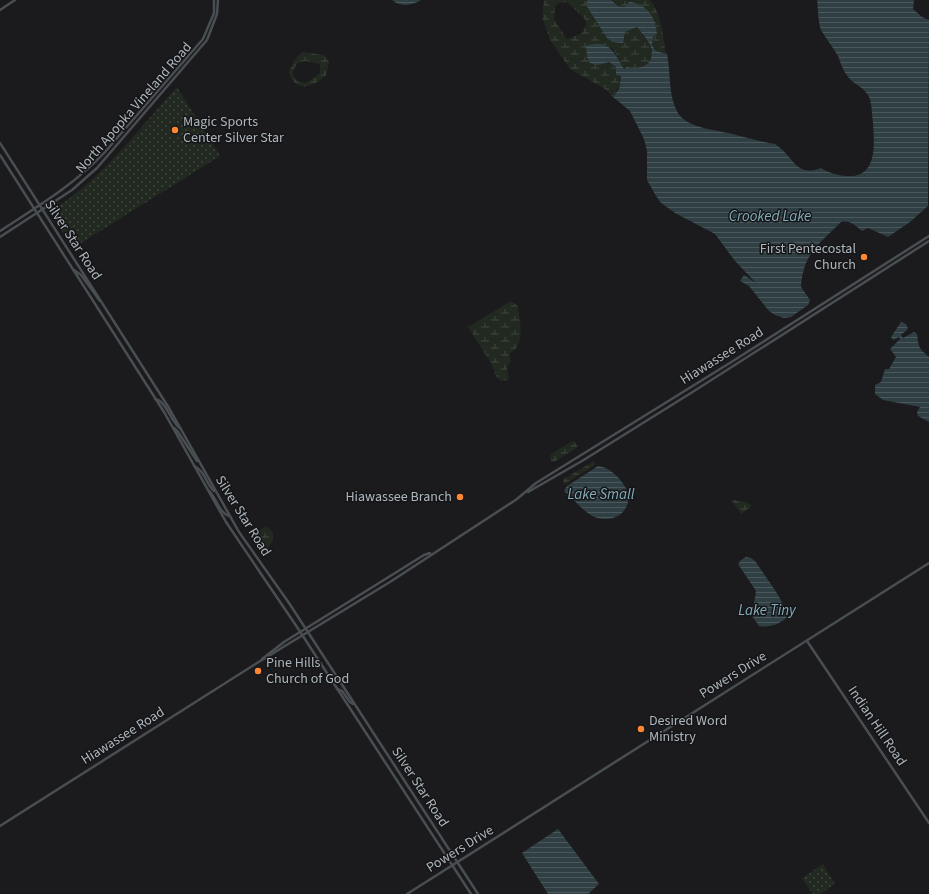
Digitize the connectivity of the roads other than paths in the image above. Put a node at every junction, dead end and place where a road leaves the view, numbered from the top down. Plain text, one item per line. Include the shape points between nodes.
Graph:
1 (15, 0) edge
2 (214, 0) edge
3 (218, 0) edge
4 (0, 10) edge
5 (0, 143) edge
6 (0, 155) edge
7 (39, 206) junction
8 (34, 209) junction
9 (42, 210) junction
10 (37, 213) junction
11 (0, 231) edge
12 (929, 236) edge
13 (0, 237) edge
14 (929, 240) edge
15 (74, 270) junction
16 (102, 302) junction
17 (155, 399) junction
18 (172, 426) junction
19 (181, 429) junction
20 (199, 463) junction
21 (194, 466) junction
22 (206, 489) junction
23 (216, 493) junction
24 (525, 493) junction
25 (230, 516) junction
26 (432, 553) junction
27 (929, 563) edge
28 (305, 629) junction
29 (300, 632) junction
30 (308, 633) junction
31 (303, 636) junction
32 (807, 641) junction
33 (257, 663) junction
34 (337, 689) junction
35 (354, 704) junction
36 (929, 823) edge
37 (0, 826) edge
38 (457, 863) junction
39 (452, 866) junction
40 (407, 894) edge
41 (471, 894) edge
42 (478, 894) edge

1 - 4 main road
2 - 7 main road, North Apopka Vineland Road via 214,13 203,39 90,168
3 - 9 main road, North Apopka Vineland Road via 213,27 198,51 97,168 72,190
5 - 7 main road, Silver Star Road
6 - 8 main road, Silver Star Road
7 - 8 main road, North Apopka Vineland Road
7 - 9 main road, Silver Star Road
8 - 10 main road, Silver Star Road
8 - 11 main road, North Apopka Vineland Road
9 - 10 main road, North Apopka Vineland Road
9 - 16 main road, Silver Star Road
10 - 13 main road, North Apopka Vineland Road
10 - 15 main road, Silver Star Road
12 - 24 main road, Hiawassee Road via 536,483
14 - 24 main road, Hiawassee Road via 582,461
15 - 16 main road via 78,271 96,298
15 - 17 main road, Silver Star Road
16 - 19 main road, Silver Star Road
17 - 18 main road, Silver Star Road
17 - 19 main road via 161,401 176,426
18 - 20 main road
18 - 21 main road, Silver Star Road
19 - 20 main road, Silver Star Road
20 - 23 main road, Silver Star Road
21 - 22 main road, Silver Star Road
21 - 23 main road via 200,470 210,488
22 - 25 main road via 213,494 224,513
22 - 29 main road, Silver Star Road
23 - 25 main road, Silver Star Road
24 - 26 main road, Hiawassee Road
25 - 28 main road, Silver Star Road
26 - 28 main road, Hiawassee Road via 424,555
26 - 30 main road, Hiawassee Road
27 - 32 main road, Powers Drive
28 - 29 main road, Hiawassee Road
28 - 30 main road, Silver Star Road
29 - 31 main road, Silver Star Road
29 - 33 main road, Hiawassee Road via 277,646
30 - 31 main road, Hiawassee Road
30 - 35 main road, Silver Star Road
31 - 33 main road, Hiawassee Road
31 - 34 main road, Silver Star Road
32 - 36 main road, Indian Hill Road
32 - 38 main road, Powers Drive
33 - 37 main road, Hiawassee Road
34 - 35 main road
34 - 39 main road, Silver Star Road
35 - 38 main road, Silver Star Road
38 - 39 main road, Powers Drive
38 - 42 main road, Silver Star Road
39 - 40 main road, Powers Drive
39 - 41 main road, Silver Star Road

